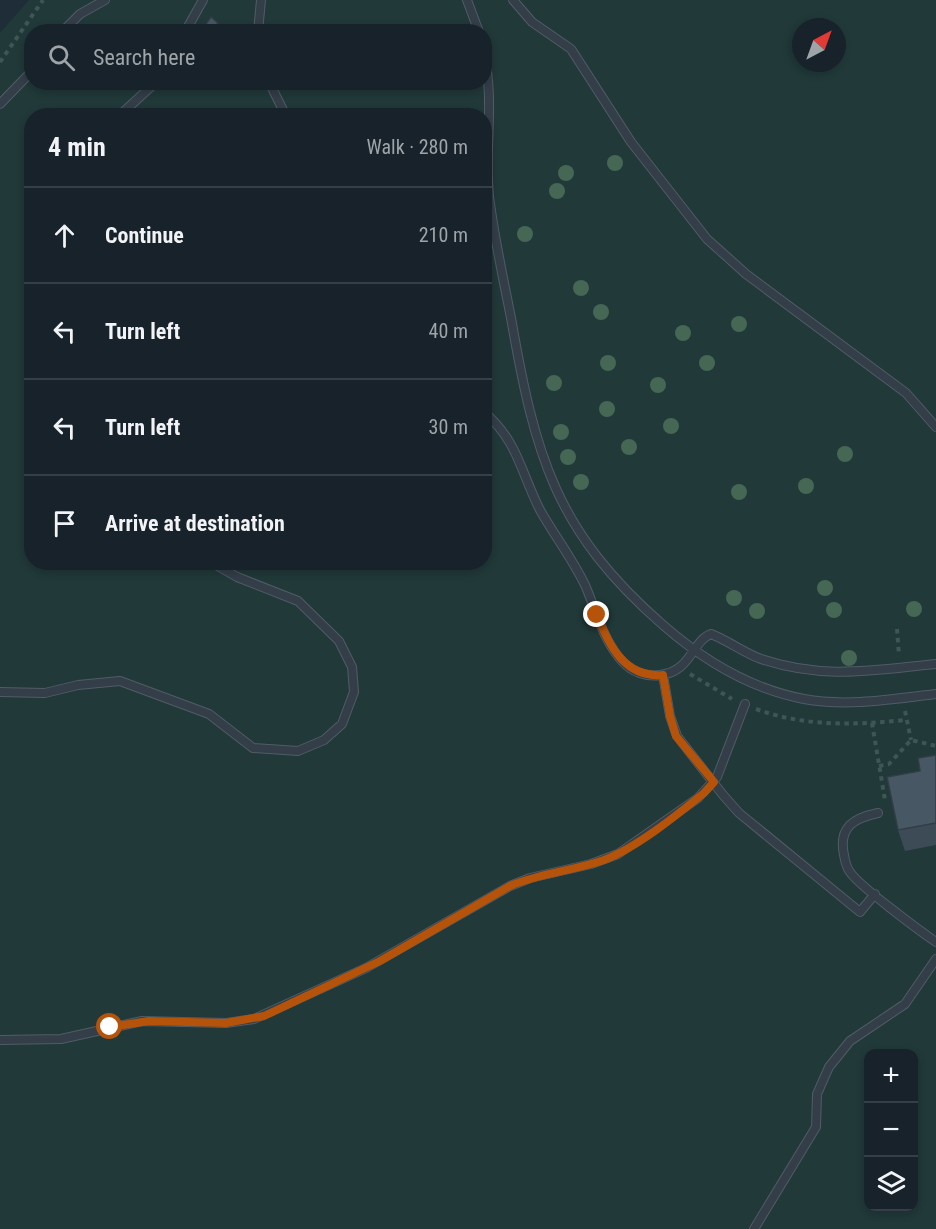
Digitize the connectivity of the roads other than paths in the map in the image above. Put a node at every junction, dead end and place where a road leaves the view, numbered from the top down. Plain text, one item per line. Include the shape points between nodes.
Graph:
1 (105, 0) edge
2 (203, 0) edge
3 (261, 0) edge
4 (467, 0) edge
5 (513, 0) edge
6 (71, 24) edge
7 (190, 24) edge
8 (259, 24) edge
9 (476, 24) edge
10 (24, 79) edge
11 (147, 90) edge
12 (273, 90) edge
13 (489, 90) edge
14 (0, 104) edge
15 (128, 108) edge
16 (282, 108) edge
17 (491, 108) edge
18 (492, 213) edge
19 (492, 420) edge
20 (936, 427) edge
21 (224, 570) edge
22 (695, 652) junction
23 (936, 664) edge
24 (663, 675) junction
25 (0, 692) edge
26 (936, 694) edge
27 (745, 704) dead end
28 (714, 782) junction
29 (878, 813) dead end
30 (875, 894) junction
31 (936, 942) edge
32 (936, 959) edge
33 (0, 1040) edge
34 (754, 1229) edge

1 - 6 lane
2 - 7 lane
3 - 8 lane
4 - 9 lane
5 - 20 lane via 532,22 571,49 631,142 707,239 746,274 906,393
10 - 14 lane
11 - 15 lane
12 - 16 lane
13 - 17 lane
18 - 22 lane via 524,392 538,448 567,513 601,562 641,606
19 - 24 lane via 514,447 537,505 577,570 618,656 634,671
21 - 25 lane via 298,601 339,641 352,667 354,692 342,724 324,740 291,752 253,748 209,714 120,681 45,693
22 - 23 lane via 711,634 754,656 817,672
22 - 24 lane via 682,667
22 - 26 lane via 756,685 806,699 858,702
24 - 28 lane via 676,736
27 - 28 lane
28 - 30 lane via 739,813 860,912
28 - 33 lane via 698,798 618,854 510,886 373,965 264,1016 226,1023 142,1021 61,1038
29 - 30 lane via 852,821 842,838 848,870
30 - 31 lane
32 - 34 lane via 905,1004 850,1041 829,1067 817,1094 816,1127

